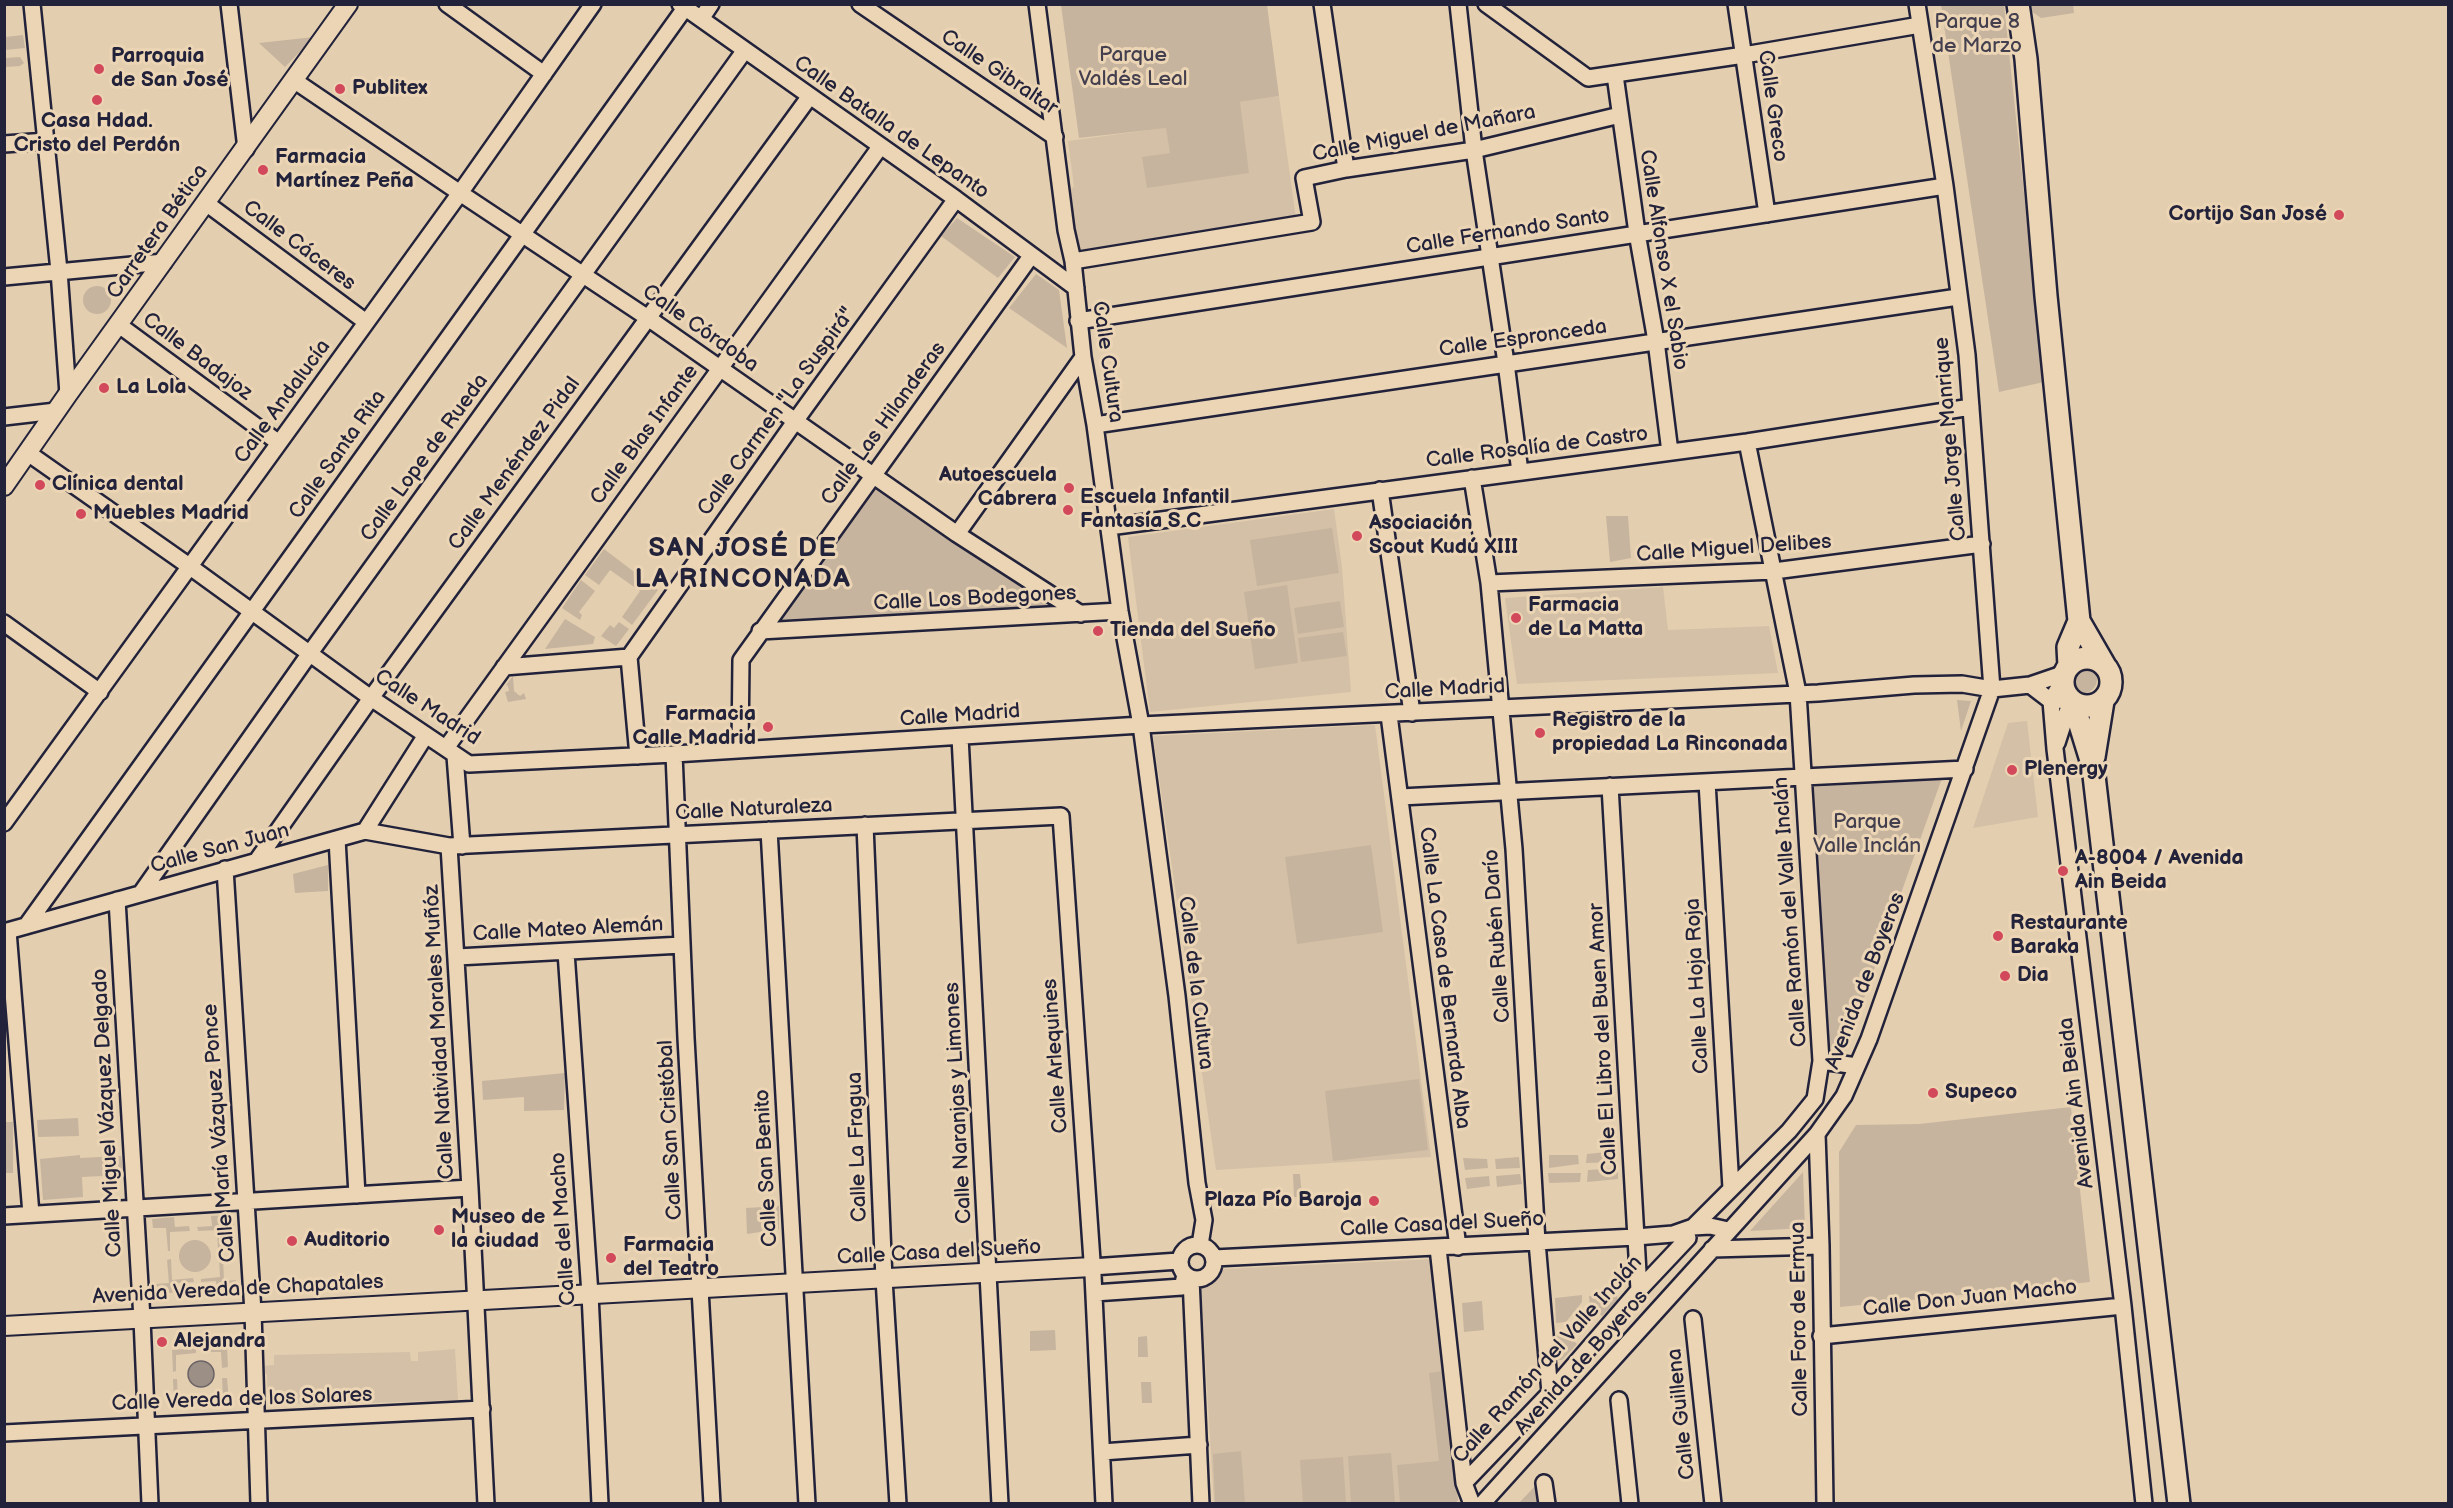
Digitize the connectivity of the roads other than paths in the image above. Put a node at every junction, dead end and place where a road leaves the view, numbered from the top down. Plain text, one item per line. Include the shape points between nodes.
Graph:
1 (32, 4) edge
2 (229, 4) edge
3 (348, 4) edge
4 (447, 4) edge
5 (593, 4) edge
6 (711, 4) edge
7 (860, 4) edge
8 (1037, 4) edge
9 (1322, 4) edge
10 (1458, 4) edge
11 (1486, 4) edge
12 (1736, 4) edge
13 (1917, 4) edge
14 (2018, 4) edge
15 (682, 6) edge
16 (701, 19) junction
17 (1920, 25) junction
18 (746, 50) junction
19 (1744, 56) junction
20 (544, 74) junction
21 (1616, 75) junction
22 (295, 81) junction
23 (810, 96) junction
24 (1620, 115) junction
25 (1055, 137) junction
26 (47, 141) junction
27 (4, 144) edge
28 (880, 147) junction
29 (246, 148) junction
30 (1474, 150) junction
31 (1346, 169) junction
32 (1945, 186) junction
33 (460, 193) junction
34 (957, 199) junction
35 (206, 203) junction
36 (1767, 214) junction
37 (522, 233) junction
38 (1636, 233) junction
39 (1031, 256) junction
40 (1489, 256) junction
41 (1073, 261) junction
42 (164, 262) junction
43 (59, 271) junction
44 (584, 275) junction
45 (4, 277) edge
46 (1076, 288) junction
47 (1958, 297) junction
48 (648, 318) junction
49 (1078, 321) junction
50 (366, 322) junction
51 (120, 325) junction
52 (1656, 341) junction
53 (66, 353) junction
54 (1083, 357) junction
55 (92, 362) junction
56 (1506, 363) junction
57 (719, 368) junction
58 (68, 394) junction
59 (1971, 407) junction
60 (56, 411) junction
61 (4, 417) edge
62 (796, 420) junction
63 (1095, 425) junction
64 (1748, 442) junction
65 (279, 443) junction
66 (1670, 452) junction
67 (28, 453) junction
68 (1520, 472) junction
69 (874, 476) junction
70 (1472, 478) junction
71 (4, 486) edge
72 (1380, 490) junction
73 (1109, 527) junction
74 (957, 534) junction
75 (1982, 544) junction
76 (189, 566) junction
77 (1774, 571) junction
78 (1489, 583) junction
79 (1120, 611) junction
80 (253, 612) junction
81 (1081, 614) junction
82 (2079, 621) junction
83 (4, 623) edge
84 (760, 632) junction
85 (310, 653) junction
86 (629, 657) junction
87 (504, 666) junction
88 (2105, 666) junction
89 (2030, 686) junction
90 (1992, 689) junction
91 (2066, 689) junction
92 (99, 692) junction
93 (1798, 693) junction
94 (371, 698) junction
95 (2103, 701) junction
96 (1502, 708) junction
97 (1412, 713) junction
98 (1389, 715) junction
99 (1141, 725) junction
100 (426, 735) junction
101 (960, 737) junction
102 (740, 750) junction
103 (450, 752) junction
104 (674, 754) junction
105 (638, 756) junction
106 (2093, 767) junction
107 (1965, 769) junction
108 (1803, 779) junction
109 (1707, 782) junction
110 (1610, 786) junction
111 (1509, 792) junction
112 (1400, 797) junction
113 (6, 816) edge
114 (1061, 816) joint
115 (966, 820) junction
116 (865, 825) junction
117 (769, 830) junction
118 (365, 831) junction
119 (677, 835) junction
120 (337, 839) junction
121 (456, 846) junction
122 (258, 859) junction
123 (225, 869) junction
124 (141, 893) junction
125 (117, 900) junction
126 (26, 926) junction
127 (6, 932) edge
128 (682, 945) junction
129 (566, 952) junction
130 (457, 957) junction
131 (1821, 1061) junction
132 (1857, 1066) junction
133 (1817, 1134) junction
134 (1785, 1135) junction
135 (1802, 1150) junction
136 (470, 1188) junction
137 (1731, 1188) junction
138 (357, 1194) junction
139 (244, 1201) junction
140 (134, 1208) junction
141 (31, 1214) junction
142 (4, 1216) edge
143 (1728, 1230) junction
144 (1690, 1233) junction
145 (1636, 1237) junction
146 (1537, 1242) junction
147 (1200, 1245) junction
148 (1821, 1246) junction
149 (1458, 1247) junction
150 (1713, 1247) junction
151 (1438, 1248) junction
152 (1214, 1258) junction
153 (1092, 1268) junction
154 (988, 1272) junction
155 (1185, 1272) junction
156 (884, 1279) junction
157 (794, 1283) junction
158 (701, 1289) junction
159 (1639, 1290) junction
160 (1094, 1293) junction
161 (590, 1294) junction
162 (474, 1299) junction
163 (2123, 1306) junction
164 (253, 1312) junction
165 (142, 1319) junction
166 (1693, 1319) dead end
167 (4, 1326) edge
168 (1821, 1336) junction
169 (1550, 1393) junction
170 (1619, 1400) dead end
171 (482, 1409) junction
172 (255, 1420) junction
173 (146, 1425) junction
174 (4, 1432) edge
175 (1198, 1445) junction
176 (1101, 1452) junction
177 (1544, 1483) dead end
178 (1464, 1484) junction
179 (150, 1503) edge
180 (259, 1503) edge
181 (486, 1503) edge
182 (600, 1503) edge
183 (712, 1503) edge
184 (807, 1503) edge
185 (898, 1503) edge
186 (1000, 1503) edge
187 (1104, 1503) edge
188 (1201, 1503) edge
189 (1472, 1503) edge
190 (1482, 1503) edge
191 (1547, 1503) edge
192 (1630, 1503) edge
193 (1713, 1503) edge
194 (1825, 1503) edge
195 (2144, 1503) edge
196 (2179, 1503) edge

1 - 26 street
2 - 29 street
3 - 22 street, Carretera Bética
4 - 20 street
5 - 20 street, Calle Andalucía
6 - 16 street
7 - 25 street, Calle Gibraltar
8 - 25 street, Calle Cultura
9 - 31 street
10 - 30 street
11 - 21 street via 1588,78
12 - 19 street, Calle Greco
13 - 17 street, Calle Jorge Manrique
14 - 82 main road
15 - 16 street, Calle Batalla de Lepanto
15 - 37 street, Calle Santa Rita
16 - 18 street, Calle Batalla de Lepanto
17 - 19 street
17 - 32 street, Calle Jorge Manrique
18 - 23 street, Calle Batalla de Lepanto
18 - 44 street, Calle Lope de Rueda
19 - 21 street
19 - 36 street, Calle Greco
20 - 33 street, Calle Andalucía
21 - 24 street, Calle Alfonso X el Sabio
22 - 29 street, Carretera Bética
22 - 33 street, Calle Córdoba
23 - 28 street, Calle Batalla de Lepanto
23 - 48 street, Calle Menéndez Pidal
24 - 30 street, Calle Miguel de Mañara
24 - 38 street, Calle Alfonso X el Sabio
25 - 41 street, Calle Cultura
26 - 27 street
26 - 43 street
28 - 34 street, Calle Batalla de Lepanto
28 - 57 street, Calle Blas Infante
29 - 35 street, Carretera Bética
30 - 31 street, Calle Miguel de Mañara
30 - 40 street
31 - 41 street, Calle Miguel de Mañara via 1304,178 1312,222
32 - 36 street, Calle Fernando Santo
32 - 47 street, Calle Jorge Manrique
33 - 37 street, Calle Córdoba
33 - 50 street, Calle Andalucía
34 - 39 street, Calle Batalla de Lepanto
34 - 62 street, Calle Carmen "La Suspirá"
35 - 42 street, Carretera Bética
35 - 50 street, Calle Cáceres
36 - 38 street, Calle Fernando Santo
37 - 44 street, Calle Córdoba
37 - 80 street, Calle Santa Rita
38 - 40 street, Calle Fernando Santo
38 - 52 street, Calle Alfonso X el Sabio
39 - 46 street, Calle Batalla de Lepanto
39 - 69 street, Calle Las Hilanderas
40 - 49 street, Calle Fernando Santo
40 - 56 street
41 - 46 street, Calle Cultura
42 - 43 street
42 - 51 street, Carretera Bética
43 - 45 street
43 - 53 street
44 - 48 street, Calle Córdoba
44 - 85 street, Calle Lope de Rueda
46 - 49 street, Calle Cultura
47 - 52 street, Calle Espronceda
47 - 59 street, Calle Jorge Manrique
48 - 57 street, Calle Córdoba
48 - 94 street, Calle Menéndez Pidal
49 - 54 street, Calle Cultura
50 - 65 street, Calle Andalucía
51 - 55 street, Carretera Bética
51 - 65 street, Calle Badajoz
52 - 56 street, Calle Espronceda
52 - 66 street, Calle Alfonso X el Sabio
53 - 55 street
53 - 58 street
54 - 63 street, Calle Cultura
54 - 74 street
55 - 58 street, Carretera Bética
56 - 63 street, Calle Espronceda
56 - 68 street
57 - 62 street, Calle Córdoba
57 - 87 street, Calle Blas Infante
58 - 60 street, Carretera Bética
59 - 64 street, Calle Rosalía de Castro
59 - 75 street, Calle Jorge Manrique
60 - 61 street
60 - 67 street, Carretera Bética
62 - 69 street, Calle Córdoba
62 - 86 street, Calle Carmen "La Suspirá"
63 - 73 street, Calle Cultura
64 - 66 street, Calle Rosalía de Castro
64 - 77 street, Calle Ramón del Valle Inclán
65 - 76 street, Calle Andalucía
66 - 68 street, Calle Rosalía de Castro
67 - 71 street, Carretera Bética
67 - 76 street, Calle Madrid
68 - 70 street, Calle Rosalía de Castro
69 - 74 street, Calle Córdoba
69 - 84 street, Calle Las Hilanderas
70 - 72 street, Calle Rosalía de Castro
70 - 78 street, Calle Rubén Darío
72 - 73 street, Calle Rosalía de Castro
72 - 97 street
73 - 79 street, Calle Cultura
74 - 81 street, Calle Córdoba
75 - 77 street, Calle Miguel Delibes
75 - 90 street, Calle Jorge Manrique
76 - 80 street, Calle Madrid
76 - 92 street, Calle Andalucía
77 - 78 street, Calle Miguel Delibes
77 - 93 street, Calle Ramón del Valle Inclán
78 - 96 street, Calle Rubén Darío
79 - 81 street, Calle Los Bodegones
79 - 99 street, Calle Cultura
80 - 85 street, Calle Madrid
80 - 126 street, Calle Santa Rita
81 - 84 street, Calle Los Bodegones
82 - 88 main road
82 - 91 main road via 2068,647
83 - 92 street
84 - 102 street, Calle Las Hilanderas via 741,660
85 - 94 street, Calle Madrid
85 - 124 street, Calle Lope de Rueda
86 - 87 street
86 - 105 street
87 - 103 street, Calle Blas Infante
88 - 91 main road via 2083,658
88 - 95 main road via 2112,680
89 - 90 street, Calle Madrid
89 - 91 street, Calle Madrid
89 - 91 street
90 - 93 street, Calle Madrid via 1962,684
90 - 107 street, Avenida de Boyeros
91 - 95 main road via 2083,706
91 - 106 main road
91 - 163 street, Avenida Ain Beida via 2055,748
92 - 113 street, Calle Andalucía
93 - 96 street, Calle Madrid
93 - 108 street, Calle Ramón del Valle Inclán
94 - 100 street, Calle Madrid
94 - 122 street, Calle Menéndez Pidal
95 - 106 main road
96 - 97 street, Calle Madrid
96 - 111 street, Calle Rubén Darío
97 - 98 street, Calle Madrid
98 - 99 street, Calle Madrid
98 - 112 street, Calle La Casa de Bernarda Alba
99 - 101 street, Calle Madrid
99 - 147 street, Calle de la Cultura via 1204,1220
100 - 103 street, Calle Madrid
100 - 118 street
101 - 102 street, Calle Madrid
101 - 115 street, Calle Naranjas y Limones
102 - 104 street, Calle Madrid
103 - 105 street, Calle Madrid via 468,764
103 - 121 street, Calle Natividad Morales Muñóz
104 - 105 street, Calle Madrid
104 - 119 street, Calle San Cristóbal
106 - 196 main road
107 - 108 street
107 - 132 street, Avenida de Boyeros
108 - 109 street
108 - 131 street, Calle Ramón del Valle Inclán
109 - 110 street
109 - 137 street, Calle La Hoja Roja
110 - 111 street
110 - 145 street, Calle El Libro del Buen Amor
111 - 112 street
111 - 146 street, Calle Rubén Darío
112 - 149 street, Calle La Casa de Bernarda Alba
114 - 115 street, Calle Naturaleza
114 - 153 street, Calle Arlequines
115 - 116 street, Calle Naturaleza
115 - 154 street, Calle Naranjas y Limones
116 - 117 street, Calle Naturaleza
116 - 156 street, Calle La Fragua
117 - 119 street, Calle Naturaleza
117 - 157 street, Calle San Benito
118 - 120 street, Calle San Juan
118 - 121 street, Calle San Juan
119 - 121 street, Calle Naturaleza
119 - 128 street, Calle San Cristóbal
120 - 122 street, Calle San Juan
120 - 138 street
121 - 130 street, Calle Natividad Morales Muñóz
122 - 123 street, Calle San Juan
123 - 124 street, Calle San Juan
123 - 139 street, Calle María Vázquez Ponce
124 - 125 street, Calle San Juan
125 - 126 street, Calle San Juan
125 - 140 street, Calle Miguel Vázquez Delgado
126 - 127 street, Calle San Juan
127 - 141 street
128 - 129 street, Calle Mateo Alemán
128 - 158 street, Calle San Cristóbal
129 - 130 street, Calle Mateo Alemán
129 - 161 street, Calle del Macho
130 - 136 street, Calle Natividad Morales Muñóz
131 - 132 street
131 - 134 street, Calle Ramón del Valle Inclán via 1815,1099
132 - 133 street, Avenida de Boyeros via 1844,1096
133 - 135 street, Avenida de Boyeros
133 - 148 street, Calle Foro de Ermua
134 - 135 street
134 - 137 street, Calle Ramón del Valle Inclán
135 - 143 street, Avenida de Boyeros
136 - 138 street
136 - 162 street, Calle Natividad Morales Muñóz
137 - 144 street, Calle Ramón del Valle Inclán
138 - 139 street
139 - 140 street
139 - 164 street, Calle María Vázquez Ponce
140 - 141 street
140 - 165 street, Calle Miguel Vázquez Delgado
141 - 142 street
143 - 144 street, Calle Casa del Sueño via 1710,1226
143 - 150 street, Avenida de Boyeros
144 - 145 street, Calle Casa del Sueño
144 - 150 street, Calle Casa del Sueño
144 - 159 street, Calle Ramón del Valle Inclán
145 - 146 street, Calle Casa del Sueño
145 - 159 street, Calle El Libro del Buen Amor
146 - 149 street, Calle Casa del Sueño
146 - 169 street, Calle Rubén Darío
147 - 152 street via 1209,1249
147 - 155 street via 1184,1251
148 - 150 street
148 - 168 street, Calle Foro de Ermua
149 - 151 street, Calle Casa del Sueño
150 - 190 street, Avenida de Boyeros
151 - 152 street, Calle Casa del Sueño
151 - 178 street
152 - 155 street via 1214,1268 1207,1277
153 - 154 street, Calle Casa del Sueño
153 - 155 street, Calle Casa del Sueño
153 - 160 street, Calle Arlequines
154 - 156 street, Calle Casa del Sueño
154 - 186 street, Calle Naranjas y Limones
155 - 160 street via 1182,1287
155 - 175 street
156 - 157 street, Calle Casa del Sueño
156 - 185 street, Calle La Fragua
157 - 158 street, Calle Casa del Sueño
157 - 184 street, Calle San Benito
158 - 161 street, Calle Casa del Sueño
158 - 183 street, Calle San Cristóbal
159 - 169 street, Calle Ramón del Valle Inclán
160 - 176 street, Calle Arlequines
161 - 162 street, Avenida Vereda de Chapatales
161 - 182 street, Calle del Macho
162 - 164 street, Avenida Vereda de Chapatales
162 - 171 street, Calle Natividad Morales Muñóz
163 - 168 street, Calle Don Juan Macho
163 - 195 street, Avenida Ain Beida
164 - 165 street, Avenida Vereda de Chapatales
164 - 172 street, Calle María Vázquez Ponce
165 - 167 street, Avenida Vereda de Chapatales
165 - 173 street, Calle Miguel Vázquez Delgado
166 - 193 street, Calle Guillena
168 - 194 street, Calle Foro de Ermua
169 - 178 street, Calle Ramón del Valle Inclán
170 - 192 street
171 - 172 street, Calle Vereda de los Solares
171 - 181 street, Calle Natividad Morales Muñóz
172 - 173 street, Calle Vereda de los Solares
172 - 180 street, Calle María Vázquez Ponce
173 - 174 street, Calle Vereda de los Solares
173 - 179 street, Calle Miguel Vázquez Delgado
175 - 176 street
175 - 188 street
176 - 187 street, Calle Arlequines
177 - 191 street
178 - 189 street

